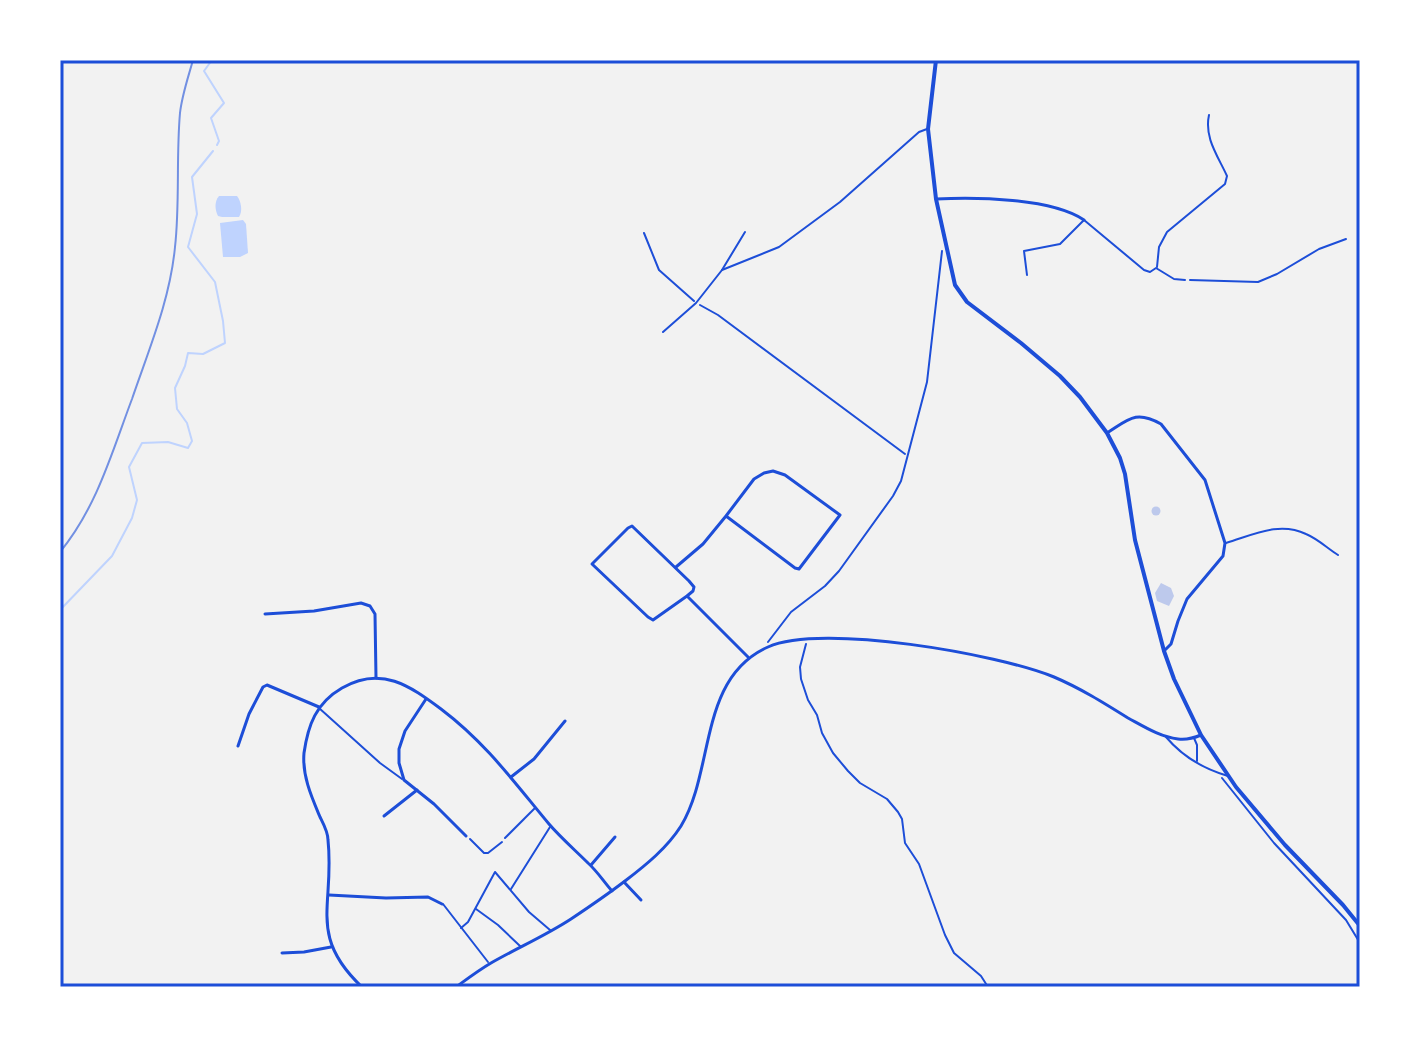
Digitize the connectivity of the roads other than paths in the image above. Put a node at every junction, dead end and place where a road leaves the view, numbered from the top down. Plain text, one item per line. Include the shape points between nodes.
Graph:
1 (936, 60) edge
2 (1209, 115) dead end
3 (928, 129) junction
4 (1025, 196) dead end
5 (936, 199) junction
6 (1026, 203) junction
7 (1084, 220) junction
8 (745, 232) dead end
9 (644, 233) dead end
10 (1156, 268) junction
11 (722, 270) junction
12 (1027, 275) dead end
13 (1185, 280) road end
14 (696, 303) junction
15 (663, 332) dead end
16 (1107, 433) junction
17 (726, 516) junction
18 (1225, 543) junction
19 (1338, 555) dead end
20 (676, 567) junction
21 (687, 596) junction
22 (265, 614) dead end
23 (1164, 651) junction
24 (749, 658) junction
25 (376, 678) junction
26 (427, 699) junction
27 (319, 707) junction
28 (565, 721) dead end
29 (1201, 735) junction
30 (1166, 736) junction
31 (1194, 738) junction
32 (238, 746) dead end
33 (1197, 763) junction
34 (1228, 776) junction
35 (511, 777) junction
36 (404, 780) junction
37 (417, 790) junction
38 (536, 807) junction
39 (384, 816) dead end
40 (550, 826) junction
41 (466, 836) road end
42 (615, 837) dead end
43 (505, 838) road end
44 (591, 865) junction
45 (624, 882) junction
46 (510, 890) junction
47 (612, 891) junction
48 (329, 895) junction
49 (641, 900) dead end
50 (442, 904) joint
51 (475, 908) junction
52 (1360, 926) edge
53 (461, 928) junction
54 (551, 931) junction
55 (331, 947) junction
56 (522, 948) junction
57 (282, 953) dead end
58 (490, 964) junction
59 (356, 982) junction
60 (351, 987) edge
61 (362, 987) edge
62 (456, 987) edge

1 - 3 street
2 - 10 lane via 1209,138 1227,176 1225,184 1167,232
3 - 5 street
3 - 11 lane via 779,247
4 - 6 lane
5 - 6 street
5 - 16 street via 944,250 955,285 967,302 1045,362
6 - 7 street via 1063,209
7 - 10 lane via 1138,267 1150,272
7 - 12 lane via 1060,244 1024,251
8 - 11 lane
9 - 14 lane via 659,270
10 - 13 lane
11 - 14 lane
14 - 15 lane
16 - 18 street via 1133,417 1161,424 1205,480
16 - 23 street via 1125,474 1135,540
17 - 17 street via 799,569 840,515 773,471 754,479
17 - 20 street
18 - 19 lane via 1278,528 1293,529
18 - 23 street via 1223,556 1187,599
20 - 21 street via 694,587
20 - 21 street via 632,526 592,564 653,620
21 - 24 street
22 - 25 street via 370,606 375,614
23 - 29 street
24 - 30 street via 786,641 807,639 983,657 1053,677
24 - 45 street via 722,693 696,790 680,827
25 - 26 street via 410,687
25 - 27 street via 347,685
26 - 35 street via 469,732
26 - 36 street via 399,749
27 - 32 street via 267,685
27 - 36 lane
27 - 48 street via 304,757 307,785 328,835
28 - 35 street via 534,759
29 - 31 street
29 - 34 street
30 - 31 street
30 - 33 lane
31 - 33 lane
33 - 34 lane
34 - 52 street
35 - 38 street
36 - 37 street
37 - 39 street
37 - 41 street
38 - 40 street
38 - 43 lane
40 - 44 street
40 - 46 lane
42 - 44 street
44 - 47 street
45 - 47 street
45 - 49 street
46 - 51 lane via 495,872
46 - 54 lane
47 - 54 street
48 - 50 street via 428,897
48 - 55 street
50 - 53 lane
51 - 53 lane
51 - 56 lane
53 - 58 lane
54 - 56 street
55 - 57 street
55 - 59 street
56 - 58 street
58 - 62 street
59 - 60 street
59 - 61 street

